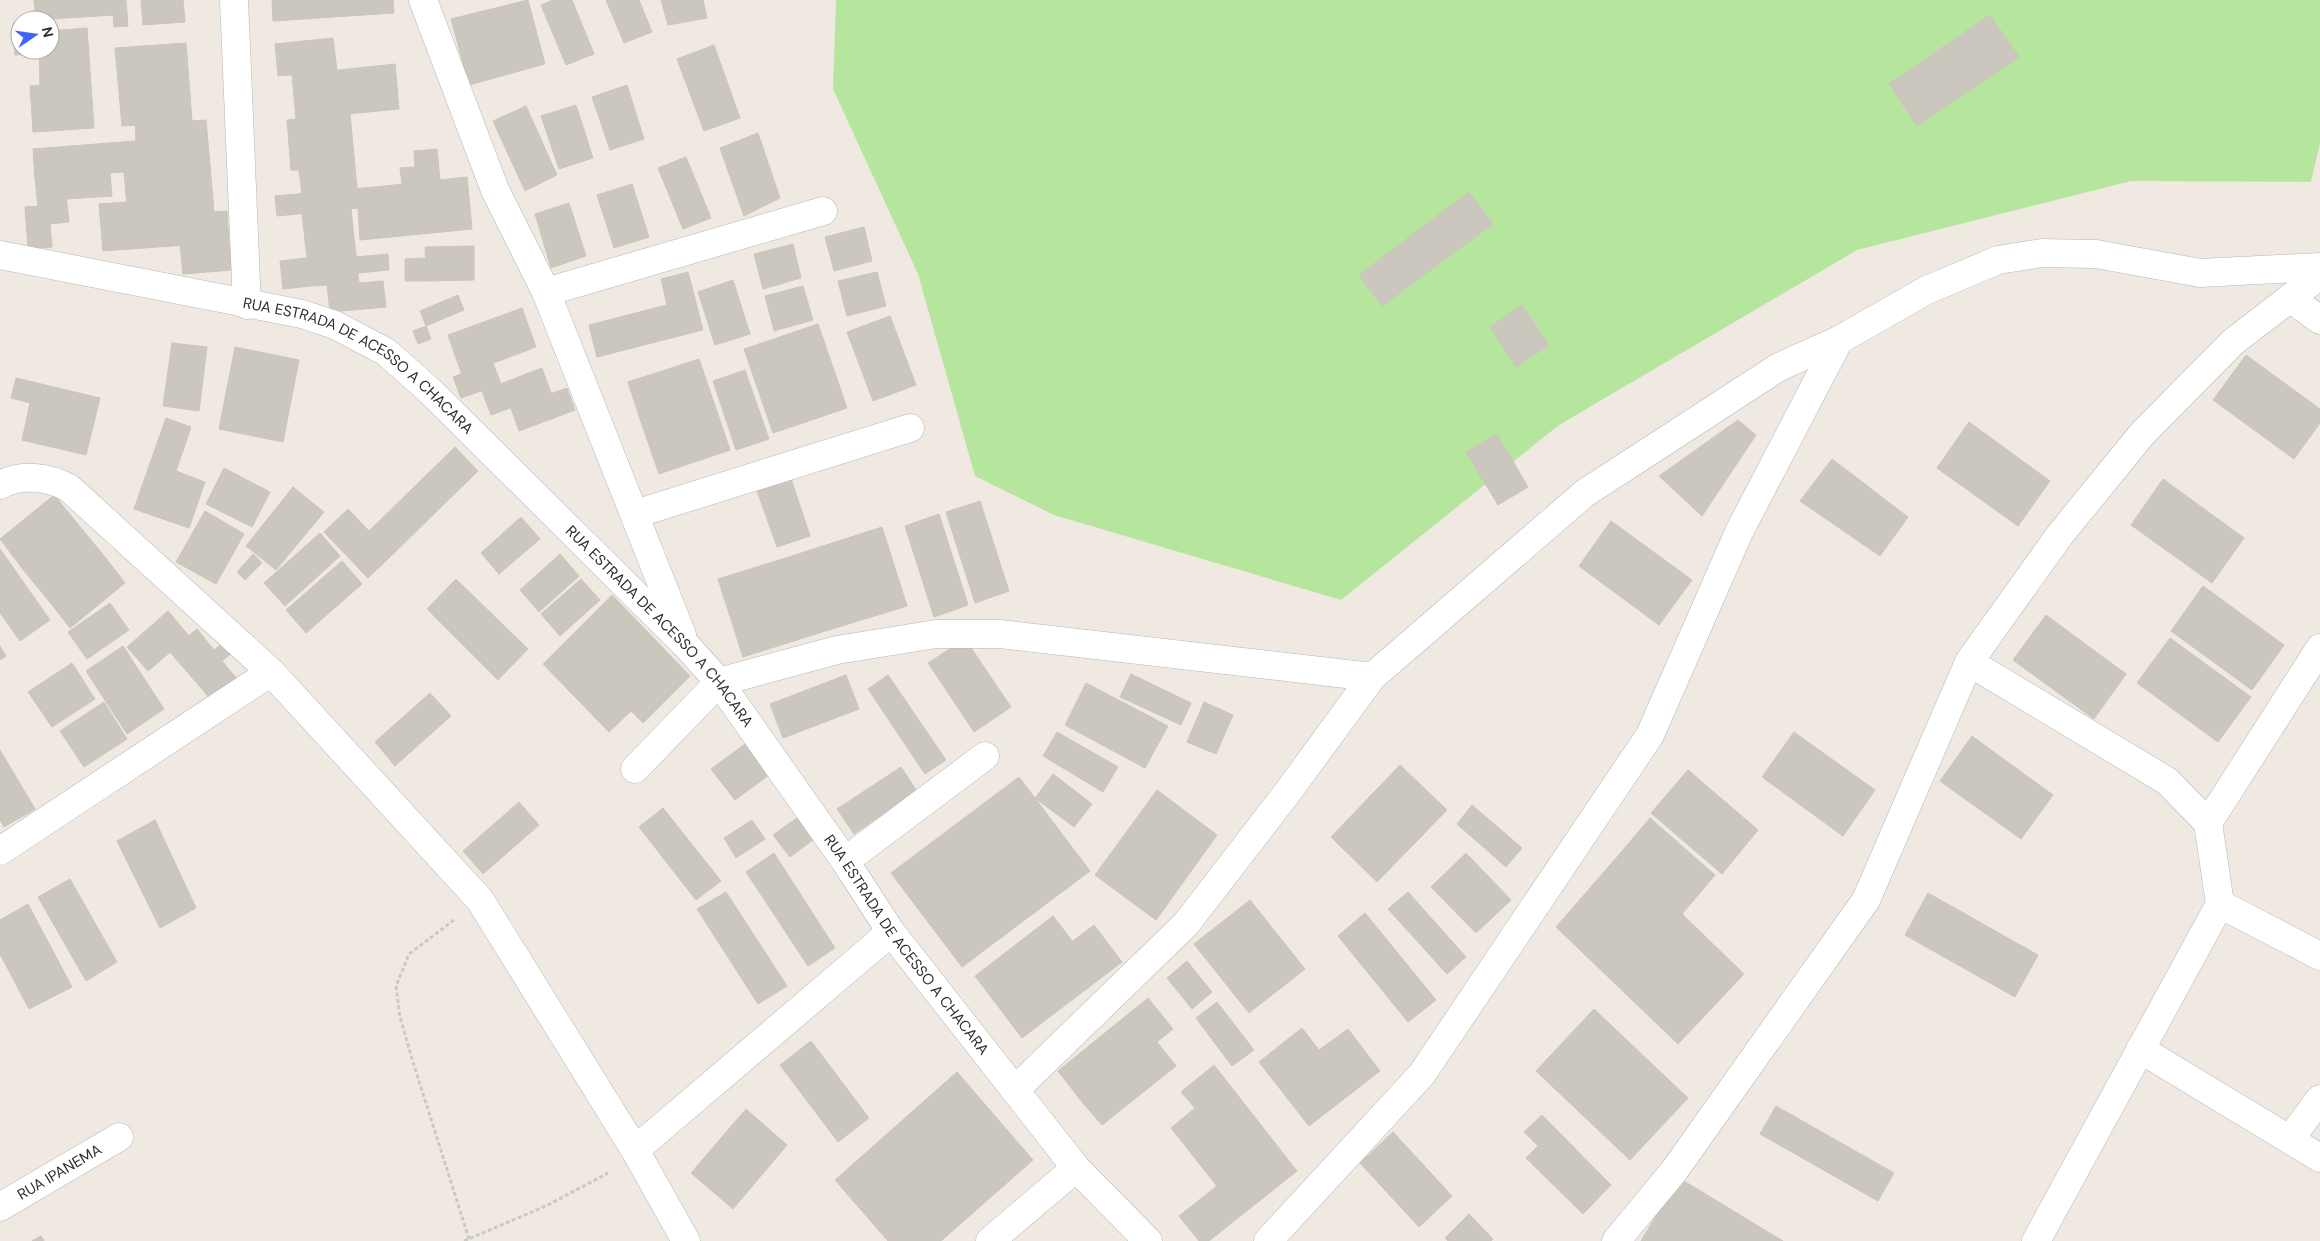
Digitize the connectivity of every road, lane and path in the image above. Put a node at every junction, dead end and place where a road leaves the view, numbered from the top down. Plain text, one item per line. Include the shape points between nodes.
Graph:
1 (234, 0) edge
2 (423, 0) edge
3 (823, 211) dead end
4 (0, 255) edge
5 (2320, 267) edge
6 (2320, 275) edge
7 (546, 292) junction
8 (2290, 298) junction
9 (247, 305) junction
10 (2320, 320) edge
11 (1838, 340) junction
12 (910, 428) dead end
13 (0, 485) edge
14 (635, 514) junction
15 (685, 644) junction
16 (2320, 648) edge
17 (1969, 662) junction
18 (271, 672) junction
19 (1372, 677) junction
20 (719, 682) junction
21 (984, 756) dead end
22 (635, 770) dead end
23 (2208, 823) junction
24 (0, 851) edge
25 (845, 861) junction
26 (480, 900) junction
27 (2220, 904) junction
28 (891, 932) junction
29 (2320, 956) edge
30 (2140, 1049) junction
31 (1015, 1090) junction
32 (2320, 1099) edge
33 (119, 1137) dead end
34 (2290, 1140) junction
35 (635, 1150) junction
36 (2320, 1158) edge
37 (1076, 1168) junction
38 (0, 1207) edge
39 (469, 1239) junction
40 (464, 1241) edge
41 (686, 1241) edge
42 (990, 1241) edge
43 (1148, 1241) edge
44 (1268, 1241) edge
45 (1616, 1241) edge
46 (2036, 1241) edge

1 - 9 street
2 - 7 street via 495,190
3 - 7 street
4 - 9 street, RUA ESTRADA DE ACESSO A CHACARA
5 - 11 street via 2200,273 2096,254 2042,253 1998,260 1927,290
6 - 8 street
7 - 14 street
8 - 10 street
8 - 17 street via 2232,342 2142,434 2059,536
9 - 15 street, RUA ESTRADA DE ACESSO A CHACARA via 302,314 335,325 386,352 429,390
11 - 19 street via 1779,367 1585,493
11 - 44 street via 1739,532 1650,736 1422,1074
12 - 14 street
13 - 18 street via 29,477 53,480 69,488
14 - 15 street
15 - 20 street, RUA ESTRADA DE ACESSO A CHACARA
16 - 23 street
17 - 23 street via 2166,781
17 - 45 street via 1866,900 1674,1171
18 - 24 street
18 - 26 street
19 - 20 street via 1000,634 936,634 837,650
19 - 31 street via 1186,924
20 - 22 street
20 - 25 street, RUA ESTRADA DE ACESSO A CHACARA
21 - 25 street
23 - 27 street
25 - 28 street, RUA ESTRADA DE ACESSO A CHACARA
26 - 35 street
26 - 39 path via 409,954 396,986 412,1062
27 - 29 street
27 - 30 street
28 - 31 street, RUA ESTRADA DE ACESSO A CHACARA
28 - 35 street
30 - 34 street
30 - 46 street
31 - 37 street, RUA ESTRADA DE ACESSO A CHACARA
32 - 34 street
33 - 38 street, RUA IPANEMA
34 - 36 street
35 - 39 path via 608,1173 548,1205
35 - 41 street
37 - 42 street
37 - 43 street, RUA ESTRADA DE ACESSO A CHACARA
39 - 40 path

